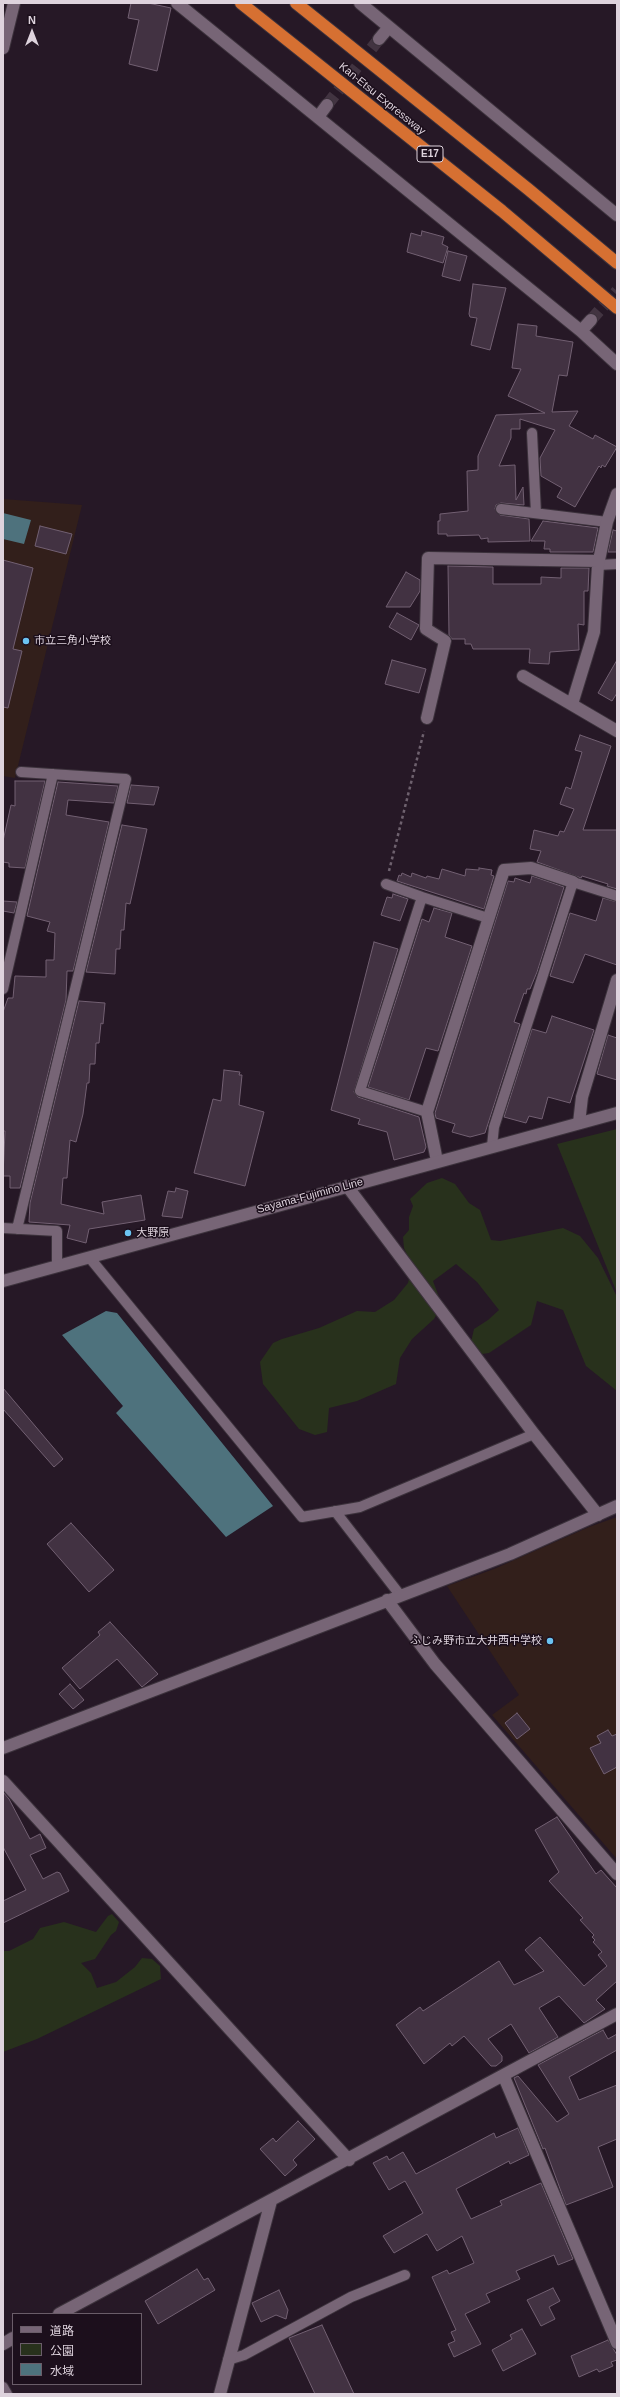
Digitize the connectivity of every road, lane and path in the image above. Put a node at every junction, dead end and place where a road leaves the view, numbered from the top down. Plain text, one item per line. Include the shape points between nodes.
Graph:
1 (14, 3) edge
2 (177, 3) edge
3 (241, 3) edge
4 (296, 3) edge
5 (360, 3) edge
6 (389, 26) junction
7 (379, 40) tunnel mouth
8 (3, 48) edge
9 (327, 105) tunnel mouth
10 (318, 117) junction
11 (617, 215) edge
12 (617, 263) edge
13 (617, 308) edge
14 (591, 320) tunnel mouth
15 (582, 331) junction
16 (617, 364) edge
17 (532, 433) dead end
18 (617, 494) edge
19 (501, 509) dead end
20 (536, 513) junction
21 (607, 522) junction
22 (598, 563) junction
23 (617, 564) edge
24 (523, 676) dead end
25 (572, 704) junction
26 (427, 718) joint
27 (617, 731) edge
28 (21, 772) dead end
29 (53, 774) junction
30 (573, 882) junction
31 (386, 884) joint
32 (617, 896) edge
33 (422, 897) junction
34 (488, 918) junction
35 (617, 980) edge
36 (3, 989) edge
37 (427, 1112) junction
38 (617, 1113) edge
39 (579, 1123) junction
40 (492, 1146) junction
41 (437, 1161) junction
42 (347, 1186) junction
43 (3, 1228) edge
44 (18, 1229) junction
45 (89, 1257) junction
46 (57, 1266) junction
47 (3, 1281) edge
48 (534, 1434) junction
49 (617, 1506) edge
50 (335, 1511) junction
51 (598, 1515) junction
52 (400, 1595) junction
53 (387, 1600) junction
54 (3, 1748) edge
55 (3, 1781) edge
56 (617, 1874) edge
57 (617, 2014) edge
58 (504, 2077) junction
59 (348, 2160) junction
60 (271, 2201) junction
61 (405, 2275) dead end
62 (61, 2313) edge
63 (12, 2339) edge
64 (617, 2342) edge
65 (3, 2344) edge
66 (228, 2360) junction
67 (3, 2387) edge
68 (8, 2394) edge
69 (220, 2394) edge

1 - 8 street
2 - 10 street
3 - 13 highway, Kan-Etsu Expressway / E17 via 502,211
4 - 12 highway, Kan-Etsu Expressway
5 - 6 street
6 - 7 street
6 - 11 street
9 - 10 street
10 - 15 street
14 - 15 street
15 - 16 street
17 - 20 lane
18 - 21 street
19 - 20 lane
20 - 21 lane
21 - 22 street
22 - 23 lane
22 - 25 street via 594,632
22 - 26 street via 428,558 426,629 444,641
24 - 25 street
25 - 27 street
26 - 31 path
28 - 29 lane
29 - 36 lane
29 - 44 lane via 126,780
30 - 32 lane
30 - 34 street via 531,868 504,870
30 - 40 lane via 494,1127
31 - 33 lane
33 - 34 lane
33 - 37 lane via 360,1091
34 - 37 street
35 - 39 street via 582,1097
37 - 41 street
38 - 39 street, Sayama-Fujimino Line
39 - 40 street, Sayama-Fujimino Line
40 - 41 street, Sayama-Fujimino Line
41 - 42 street, Sayama-Fujimino Line
42 - 45 street, Sayama-Fujimino Line
42 - 48 street
43 - 44 lane
44 - 46 lane via 57,1231
45 - 46 street, Sayama-Fujimino Line
45 - 50 lane via 302,1517
46 - 47 street, Sayama-Fujimino Line
48 - 50 lane via 360,1507
48 - 51 street
49 - 51 street
50 - 52 lane
51 - 52 street via 510,1554
52 - 53 street
53 - 54 street
53 - 56 street via 440,1669
55 - 59 street
57 - 58 street
58 - 59 street
58 - 64 street
59 - 60 street
60 - 62 street
60 - 66 street
61 - 66 lane via 351,2297 250,2351
63 - 65 street
66 - 69 street
67 - 68 lane

